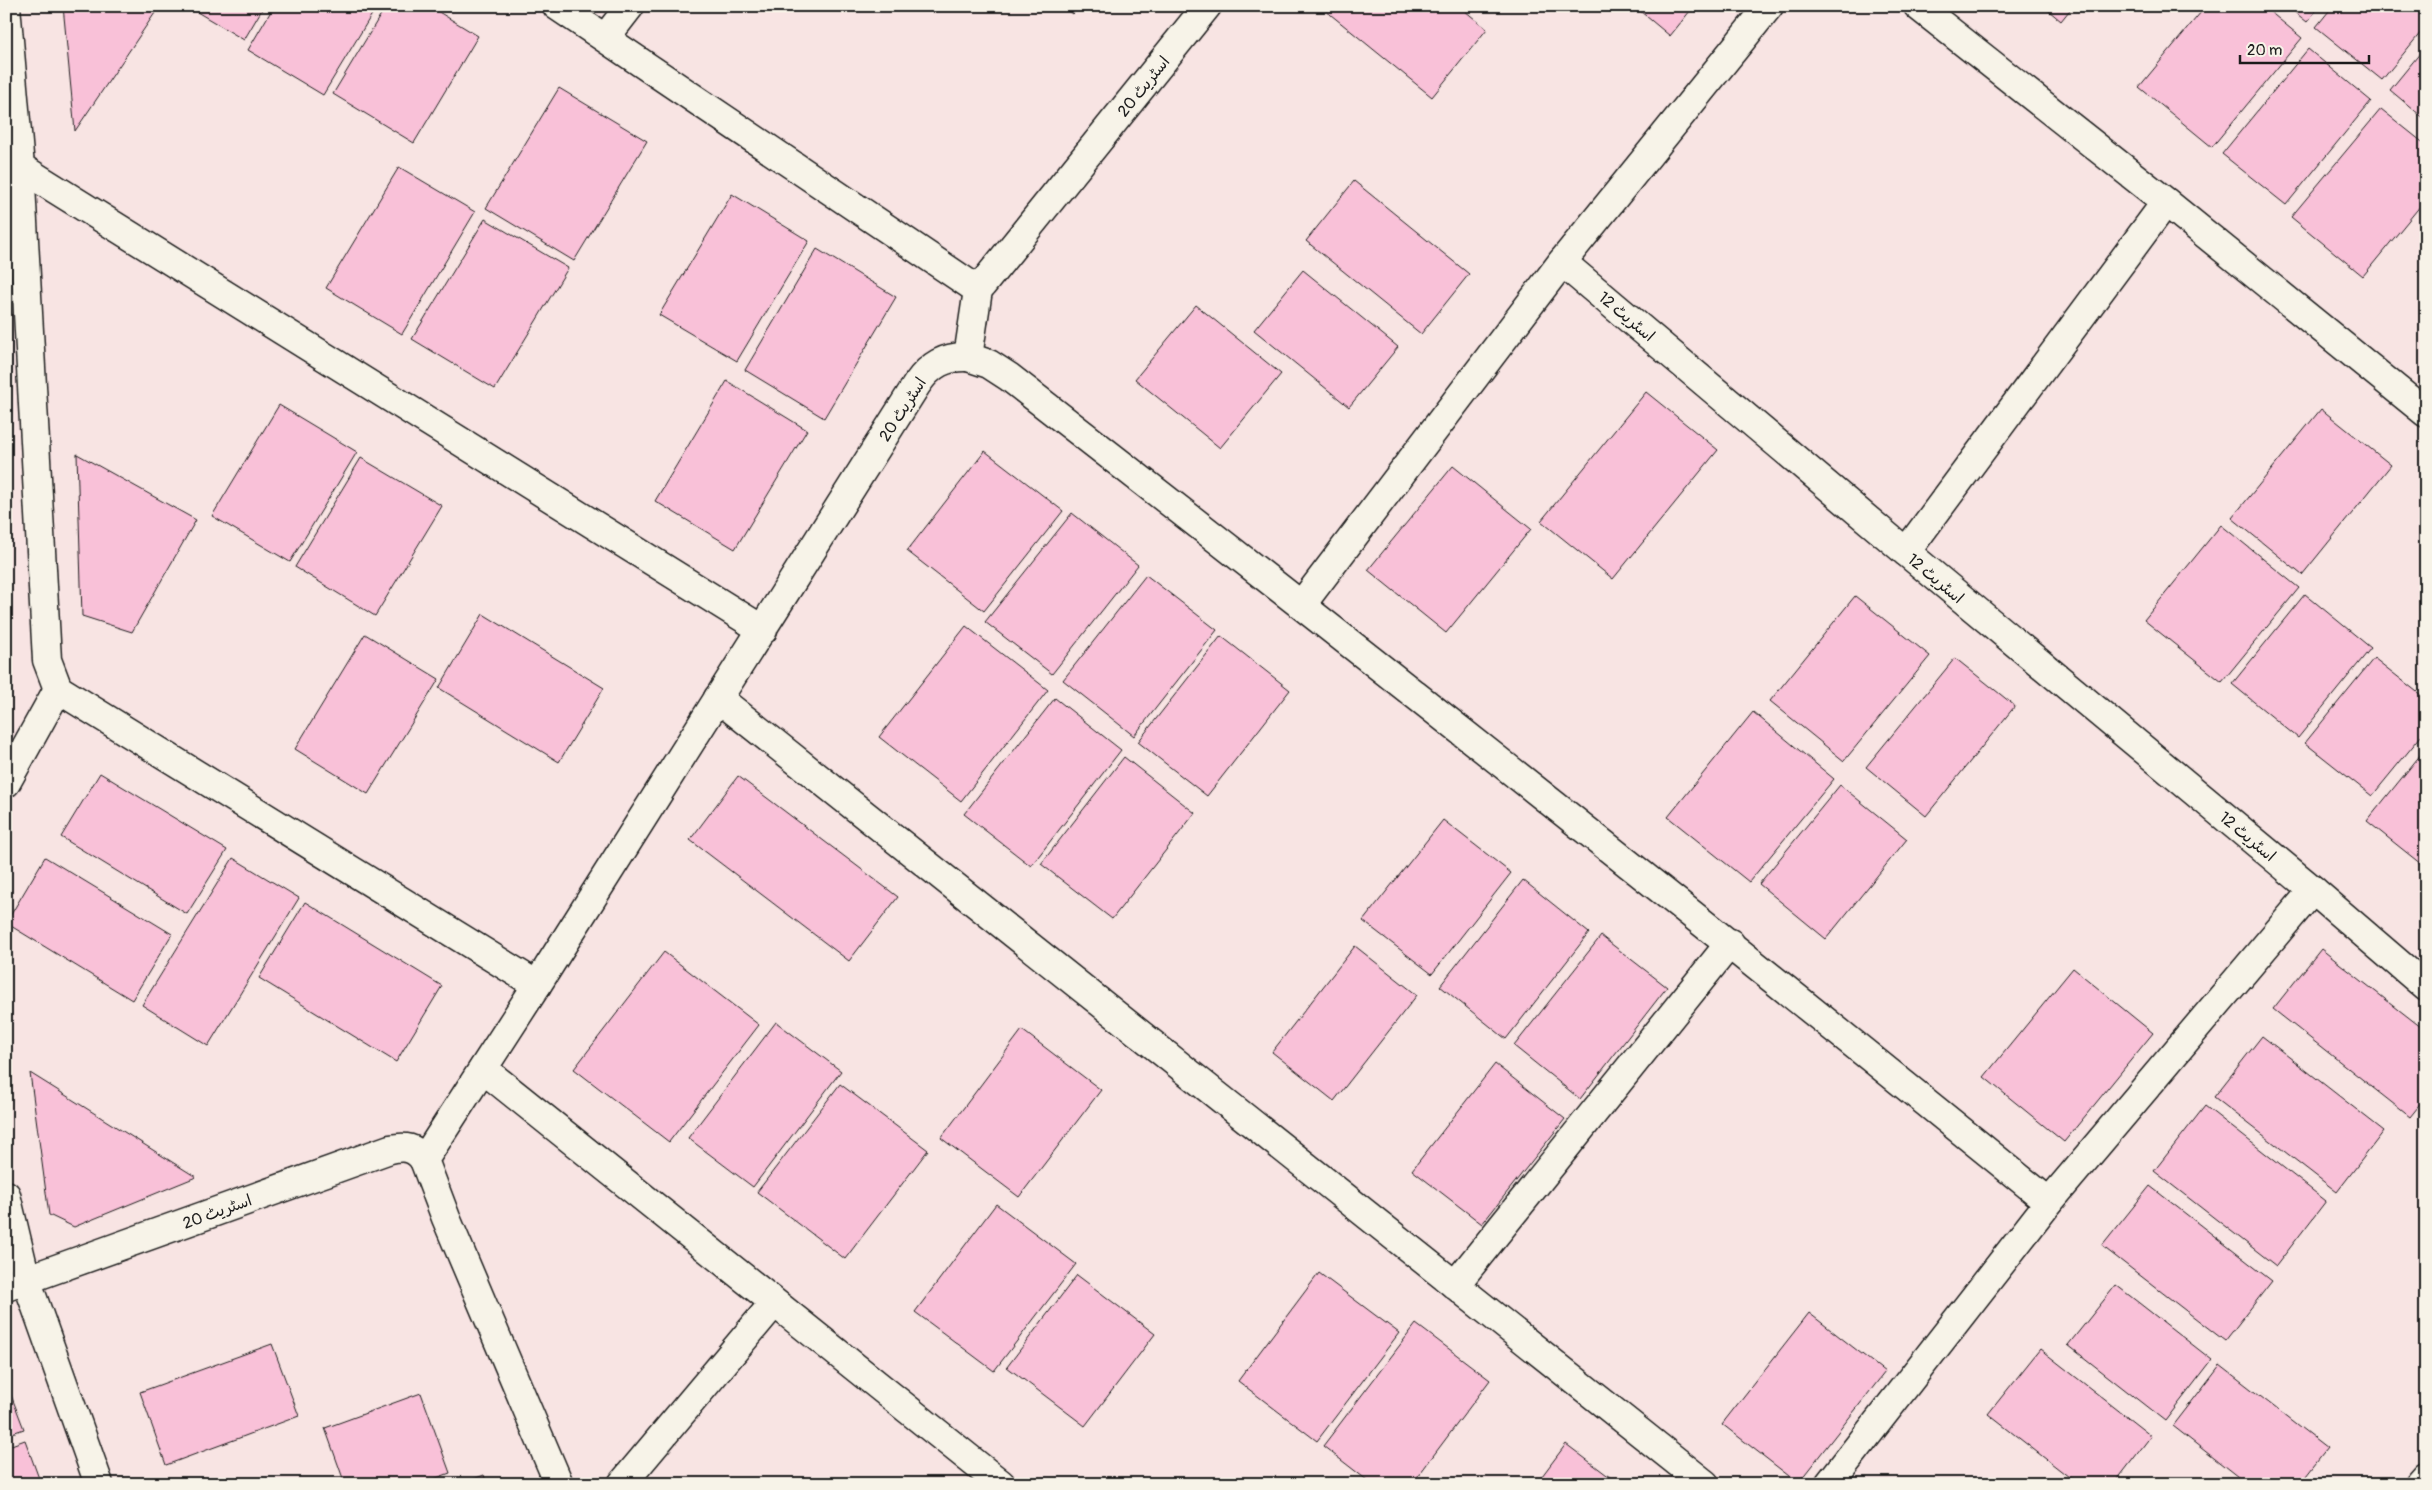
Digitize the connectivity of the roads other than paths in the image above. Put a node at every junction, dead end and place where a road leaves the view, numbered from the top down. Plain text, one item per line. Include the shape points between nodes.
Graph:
1 (6, 6) edge
2 (557, 6) edge
3 (630, 6) edge
4 (1207, 6) edge
5 (1769, 6) edge
6 (1918, 6) edge
7 (606, 37) junction
8 (20, 167) junction
9 (2166, 202) junction
10 (1562, 262) junction
11 (978, 290) junction
12 (968, 357) junction
13 (2426, 413) edge
14 (1906, 552) junction
15 (1302, 604) junction
16 (763, 630) junction
17 (58, 689) junction
18 (718, 698) junction
19 (6, 783) edge
20 (2314, 890) junction
21 (1730, 943) junction
22 (538, 985) junction
23 (2426, 987) edge
24 (483, 1070) junction
25 (424, 1160) junction
26 (6, 1195) edge
27 (2049, 1202) junction
28 (16, 1283) edge
29 (1455, 1285) junction
30 (774, 1303) junction
31 (2426, 1476) edge
32 (99, 1484) edge
33 (560, 1484) edge
34 (622, 1484) edge
35 (1002, 1484) edge
36 (1705, 1484) edge
37 (1829, 1484) edge
38 (2420, 1484) edge

1 - 8 street
2 - 7 street
3 - 7 street
4 - 11 street, اسٹریٹ 20
5 - 10 street
6 - 9 street
7 - 11 street
8 - 16 street
8 - 17 street via 47,660
9 - 13 street
9 - 14 street
10 - 14 street, اسٹریٹ 12
10 - 15 street
11 - 12 street
12 - 15 street via 989,364 1009,377
12 - 16 street, اسٹریٹ 20 via 956,356 926,371
14 - 20 street, اسٹریٹ 12
15 - 21 street
16 - 18 street, اسٹریٹ 20
17 - 19 street
17 - 22 street
18 - 22 street, اسٹریٹ 20
18 - 29 street
20 - 23 street, اسٹریٹ 12
20 - 27 street
21 - 27 street
21 - 29 street
22 - 24 street, اسٹریٹ 20
24 - 25 street, اسٹریٹ 20
24 - 30 street
25 - 28 street, اسٹریٹ 20 via 411,1148 390,1149
25 - 33 street
26 - 28 street
27 - 37 street
28 - 32 street
29 - 36 street
30 - 34 street
30 - 35 street
31 - 38 street

